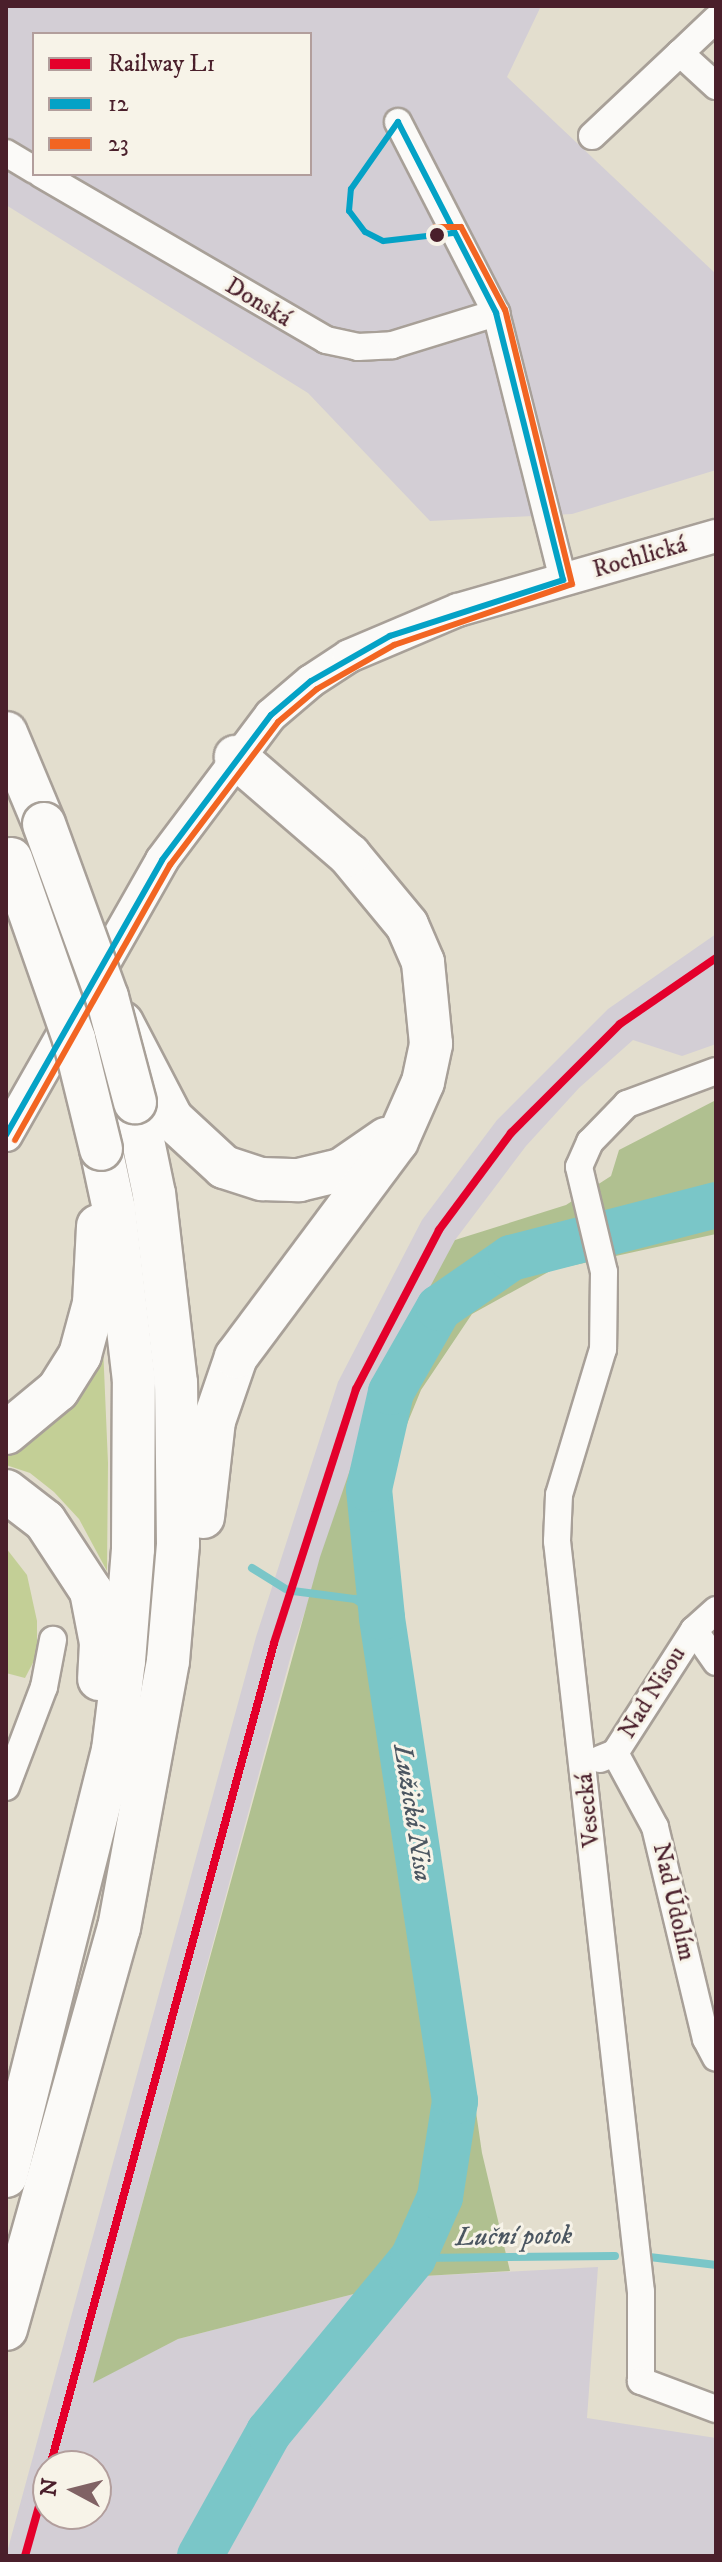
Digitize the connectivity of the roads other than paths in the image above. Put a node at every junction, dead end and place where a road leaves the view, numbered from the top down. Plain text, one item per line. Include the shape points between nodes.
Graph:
1 (716, 19) edge
2 (680, 53) junction
3 (716, 86) edge
4 (398, 122) dead end
5 (592, 136) dead end
6 (6, 153) edge
7 (32, 169) edge
8 (44, 176) edge
9 (496, 313) junction
10 (716, 536) edge
11 (563, 580) junction
12 (6, 733) edge
13 (236, 757) junction
14 (9, 853) edge
15 (716, 1071) edge
16 (154, 1110) junction
17 (406, 1123) junction
18 (6, 1135) edge
19 (101, 1149) junction
20 (6, 1433) edge
21 (6, 1491) edge
22 (716, 1610) edge
23 (694, 1630) junction
24 (53, 1640) dead end
25 (716, 1662) edge
26 (615, 1753) junction
27 (584, 1765) junction
28 (6, 1787) edge
29 (146, 1799) junction
30 (49, 2018) junction
31 (716, 2058) edge
32 (6, 2176) edge
33 (6, 2329) edge
34 (716, 2409) edge

1 - 2 street
2 - 3 street
2 - 5 street
4 - 9 street, Rochlická
6 - 7 street
8 - 9 street, Donská via 326,340 358,347 392,345
9 - 11 street, Rochlická
10 - 11 street, Rochlická
11 - 13 street, Rochlická via 458,610 349,656 271,715
12 - 16 highway, bridge
13 - 17 highway via 349,855 407,925 423,962 431,1044
13 - 18 street, Rochlická via 162,860
14 - 19 highway, bridge via 74,1039
15 - 27 street, Vesecká via 627,1104 590,1142 581,1176 604,1272 603,1349 559,1495 557,1541
16 - 17 highway via 224,1167 262,1179 299,1180 341,1170
16 - 29 highway via 179,1459 168,1661
17 - 29 highway via 236,1357 214,1421 198,1579 168,1745
19 - 20 highway via 94,1303 80,1355 58,1390
19 - 30 highway via 114,1209 134,1381 133,1549 113,1750
21 - 30 highway via 45,1521 70,1553 91,1591 101,1643 98,1700
22 - 23 street, Nad Nisou
23 - 25 street
23 - 26 street, Nad Nisou
24 - 28 street via 44,1687
26 - 27 street, Nad Nisou
26 - 31 street, Nad Údolím via 655,1827 706,2039
27 - 34 street, Vesecká via 641,2292 641,2381
29 - 33 highway via 119,1928
30 - 32 highway

